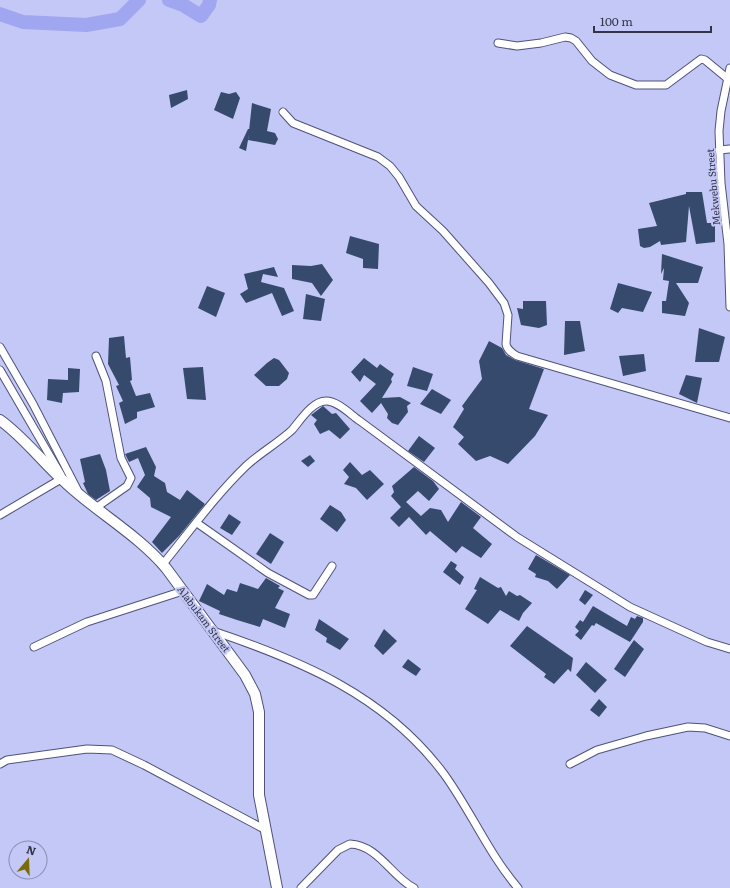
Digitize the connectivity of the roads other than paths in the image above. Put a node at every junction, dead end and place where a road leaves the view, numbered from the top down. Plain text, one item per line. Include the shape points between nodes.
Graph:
1 (498, 43) dead end
2 (730, 68) edge
3 (728, 79) junction
4 (283, 112) dead end
5 (730, 149) edge
6 (719, 150) junction
7 (730, 307) edge
8 (0, 347) edge
9 (96, 356) dead end
10 (0, 370) edge
11 (730, 418) edge
12 (0, 420) edge
13 (64, 481) junction
14 (80, 495) junction
15 (97, 507) junction
16 (0, 515) edge
17 (197, 523) junction
18 (163, 564) junction
19 (332, 566) dead end
20 (183, 591) junction
21 (213, 631) junction
22 (34, 647) dead end
23 (730, 649) edge
24 (730, 736) edge
25 (0, 764) edge
26 (570, 764) dead end
27 (264, 829) junction
28 (277, 888) edge
29 (301, 888) edge
30 (414, 888) edge
31 (518, 888) edge

1 - 3 street via 517,46 570,38 576,40 592,61 610,75 636,86 666,85 701,60 705,60
2 - 3 street, Mekwebu Street
3 - 6 street, Mekwebu Street via 720,111
4 - 11 street via 293,123 378,157 390,166 416,206 443,231 504,303 508,315 506,348 511,352 517,356
5 - 6 street
6 - 7 street, Mekwebu Street via 728,244
8 - 14 street
9 - 15 street via 106,381 121,458 131,478 127,486
10 - 13 street
12 - 13 street, Alabukam Street via 15,430
13 - 14 street, Alabukam Street
13 - 16 street
14 - 15 street, Alabukam Street
15 - 18 street, Alabukam Street
17 - 18 street
17 - 19 street via 268,573 309,595 313,595
17 - 23 street via 247,465 319,403 329,401 341,407 517,538 630,607 707,642
18 - 20 street, Alabukam Street
20 - 21 street, Alabukam Street
20 - 22 street via 86,622
21 - 27 street, Alabukam Street via 245,675 254,694 258,712 259,794
21 - 31 street via 272,651 334,680 391,717 444,775 502,870
24 - 26 street via 705,728 688,727 597,750
25 - 27 street via 8,760 87,749 112,750
27 - 28 street, Alabukam Street
29 - 30 street via 338,850 350,844 376,855 405,884

